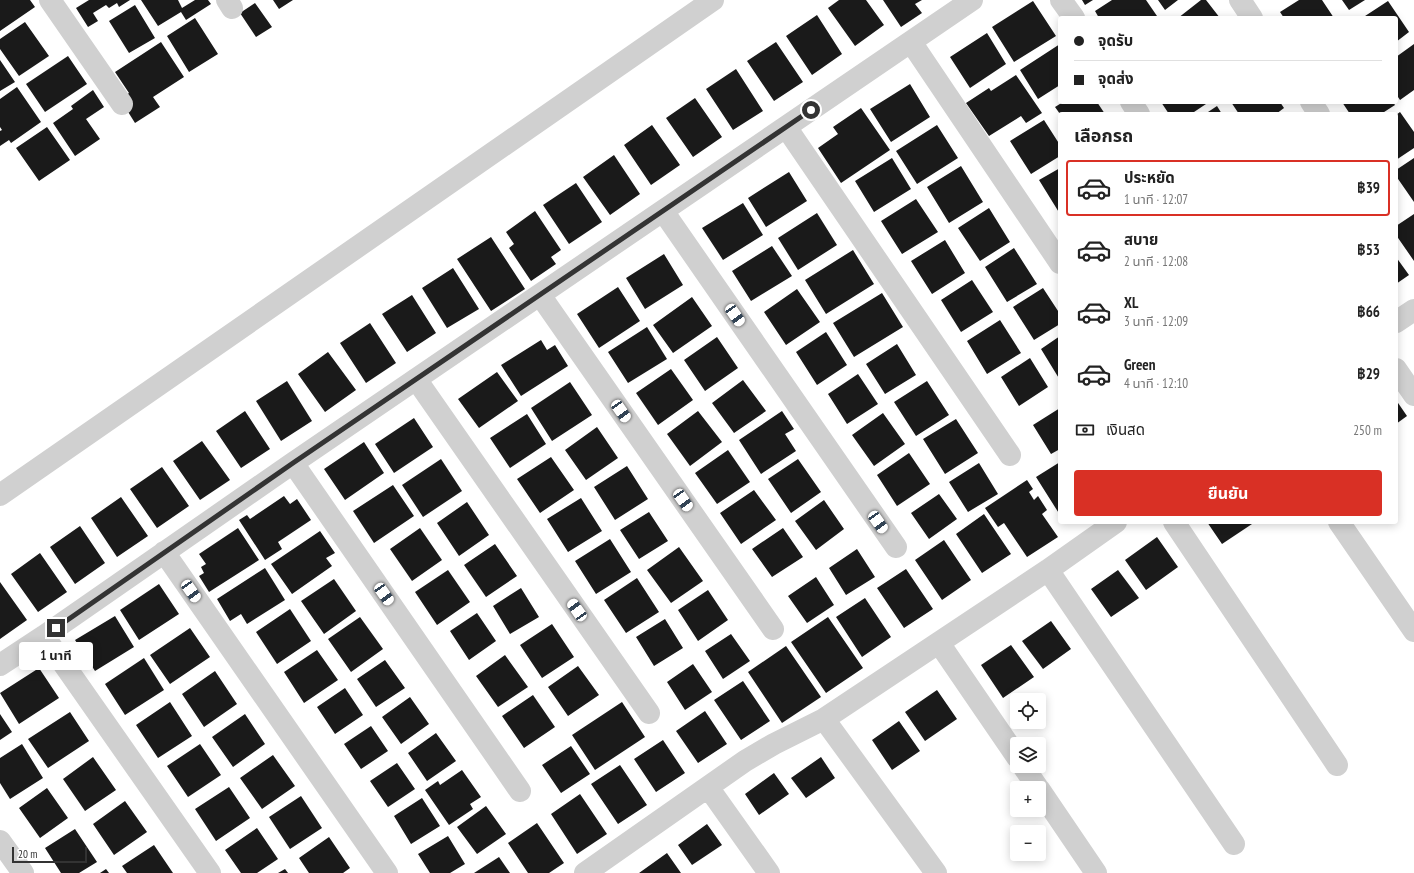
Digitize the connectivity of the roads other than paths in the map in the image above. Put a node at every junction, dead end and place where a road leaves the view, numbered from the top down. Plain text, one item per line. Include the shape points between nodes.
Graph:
1 (50, 0) edge
2 (713, 0) edge
3 (972, 0) edge
4 (1061, 0) edge
5 (1240, 0) edge
6 (1073, 16) edge
7 (1251, 16) edge
8 (911, 42) junction
9 (122, 104) dead end
10 (786, 127) junction
11 (663, 211) junction
12 (1058, 260) edge
13 (540, 295) junction
14 (1414, 310) edge
15 (1398, 321) edge
16 (1398, 371) edge
17 (416, 379) junction
18 (1414, 395) edge
19 (1010, 455) dead end
20 (293, 463) junction
21 (0, 495) edge
22 (1113, 524) edge
23 (1175, 524) edge
24 (1340, 524) edge
25 (896, 547) dead end
26 (164, 552) junction
27 (1048, 570) junction
28 (773, 629) dead end
29 (1414, 631) edge
30 (44, 636) junction
31 (939, 643) junction
32 (0, 665) edge
33 (649, 713) dead end
34 (824, 719) junction
35 (1010, 747) edge
36 (1338, 765) dead end
37 (708, 787) junction
38 (520, 791) dead end
39 (1046, 799) edge
40 (0, 841) edge
41 (1234, 844) dead end
42 (599, 869) edge
43 (23, 873) edge
44 (210, 873) edge
45 (387, 873) edge
46 (769, 873) edge
47 (936, 873) edge
48 (1096, 873) edge

1 - 9 street
2 - 21 street
3 - 8 street
4 - 6 street
5 - 7 street
8 - 10 street
8 - 12 street
10 - 11 street
10 - 19 street
11 - 13 street
11 - 25 street
13 - 17 street
13 - 28 street
14 - 15 street
16 - 18 street
17 - 20 street
17 - 33 street
20 - 26 street
20 - 38 street
22 - 27 street
23 - 36 street
24 - 29 street
26 - 30 street
26 - 45 street
27 - 31 street
27 - 41 street
30 - 32 street
30 - 44 street
31 - 34 street
31 - 35 street
34 - 37 street via 774,744
34 - 47 street
37 - 42 street
37 - 46 street
39 - 48 street
40 - 43 street

